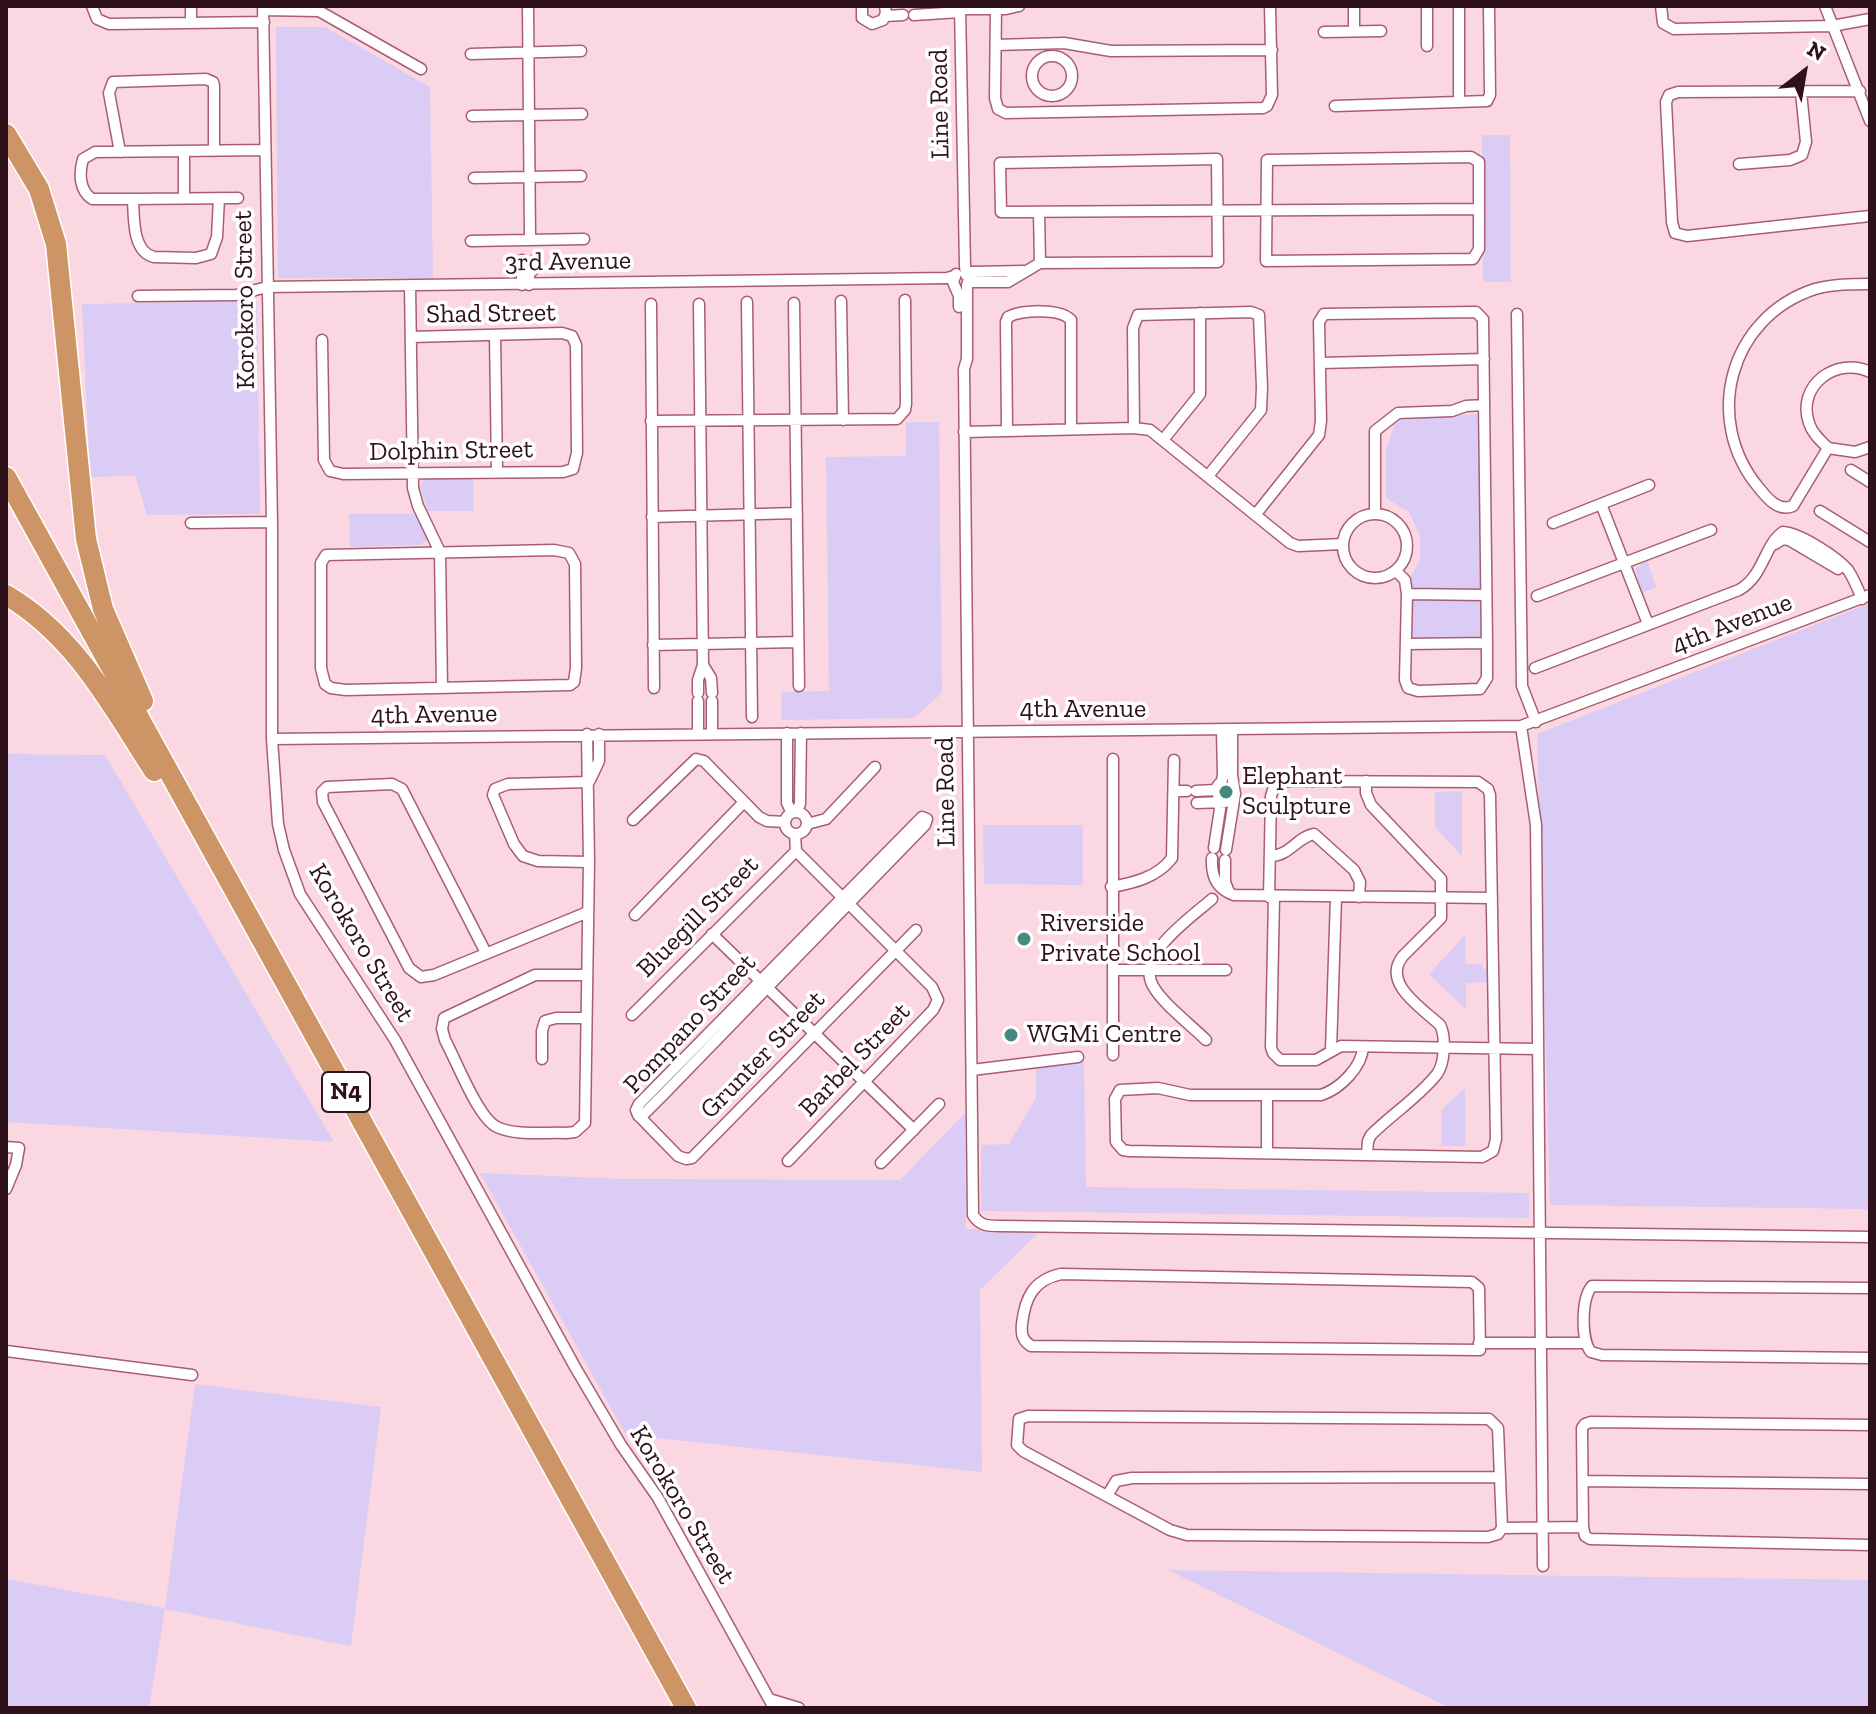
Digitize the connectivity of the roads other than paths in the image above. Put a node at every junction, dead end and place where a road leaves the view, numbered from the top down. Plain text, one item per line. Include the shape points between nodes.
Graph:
1 (92, 6) edge
2 (191, 6) edge
3 (528, 6) edge
4 (862, 6) edge
5 (1019, 6) edge
6 (1270, 6) edge
7 (1354, 6) edge
8 (1427, 6) edge
9 (1459, 6) edge
10 (1661, 6) edge
11 (1825, 6) edge
12 (1867, 6) edge
13 (996, 7) edge
14 (297, 8) edge
15 (1489, 8) dead end
16 (960, 9) edge
17 (885, 11) edge
18 (264, 13) edge
19 (1870, 17) edge
20 (191, 23) junction
21 (1832, 26) junction
22 (1354, 31) junction
23 (1381, 31) dead end
24 (1324, 32) dead end
25 (1050, 44) junction
26 (996, 45) junction
27 (1427, 46) dead end
28 (1272, 50) junction
29 (581, 51) dead end
30 (527, 52) junction
31 (471, 54) dead end
32 (1049, 57) junction
33 (421, 69) dead end
34 (1860, 91) junction
35 (1801, 92) junction
36 (1053, 97) junction
37 (1459, 102) junction
38 (1335, 106) dead end
39 (1052, 112) junction
40 (582, 114) dead end
41 (528, 115) junction
42 (472, 116) dead end
43 (1870, 121) edge
44 (6, 134) edge
45 (265, 150) junction
46 (184, 151) junction
47 (214, 151) junction
48 (120, 152) junction
49 (1739, 164) dead end
50 (581, 176) dead end
51 (529, 177) junction
52 (474, 178) dead end
53 (184, 198) junction
54 (219, 198) junction
55 (238, 198) dead end
56 (133, 199) junction
57 (1478, 209) junction
58 (1266, 211) junction
59 (1039, 212) junction
60 (1218, 212) junction
61 (1870, 216) edge
62 (529, 239) junction
63 (584, 239) dead end
64 (471, 241) dead end
65 (1040, 263) junction
66 (962, 278) junction
67 (1870, 284) edge
68 (410, 285) junction
69 (526, 285) junction
70 (267, 287) junction
71 (138, 296) dead end
72 (905, 300) dead end
73 (841, 301) dead end
74 (747, 302) dead end
75 (794, 303) dead end
76 (651, 304) dead end
77 (699, 304) dead end
78 (1200, 313) junction
79 (1517, 314) dead end
80 (495, 335) junction
81 (411, 337) junction
82 (322, 340) dead end
83 (1484, 359) junction
84 (1321, 363) junction
85 (1870, 372) edge
86 (1484, 405) junction
87 (795, 420) junction
88 (843, 420) junction
89 (651, 421) junction
90 (700, 421) junction
91 (748, 421) junction
92 (1134, 428) junction
93 (1071, 429) junction
94 (1007, 430) junction
95 (964, 432) junction
96 (1163, 440) junction
97 (1870, 447) edge
98 (1828, 448) junction
99 (573, 469) joint
100 (1851, 470) dead end
101 (497, 471) junction
102 (413, 473) junction
103 (1208, 476) junction
104 (6, 477) edge
105 (1870, 482) edge
106 (1649, 485) dead end
107 (1601, 504) junction
108 (1820, 511) dead end
109 (797, 513) junction
110 (1375, 513) junction
111 (1256, 514) junction
112 (749, 515) junction
113 (701, 516) junction
114 (652, 517) junction
115 (272, 522) junction
116 (191, 523) dead end
117 (1553, 523) dead end
118 (1711, 530) dead end
119 (1868, 536) edge
120 (1343, 544) junction
121 (440, 552) junction
122 (1623, 564) junction
123 (1396, 571) junction
124 (1407, 594) junction
125 (6, 595) edge
126 (1486, 595) junction
127 (1537, 596) dead end
128 (1863, 598) edge
129 (1648, 624) junction
130 (798, 642) junction
131 (751, 643) junction
132 (1487, 643) junction
133 (703, 644) junction
134 (1406, 644) junction
135 (653, 645) junction
136 (703, 665) junction
137 (1535, 668) dead end
138 (799, 686) dead end
139 (442, 688) junction
140 (654, 688) dead end
141 (752, 717) dead end
142 (1536, 722) junction
143 (1521, 726) junction
144 (1227, 730) junction
145 (698, 732) junction
146 (712, 732) junction
147 (967, 732) junction
148 (787, 733) junction
149 (801, 733) junction
150 (593, 734) junction
151 (272, 739) junction
152 (1113, 759) dead end
153 (1174, 760) dead end
154 (875, 767) dead end
155 (1366, 781) junction
156 (589, 782) junction
157 (1219, 784) junction
158 (1175, 791) junction
159 (1235, 794) junction
160 (1192, 797) junction
161 (744, 802) junction
162 (1219, 802) junction
163 (1175, 803) junction
164 (791, 816) junction
165 (633, 820) dead end
166 (807, 824) junction
167 (795, 834) junction
168 (908, 836) dead end
169 (796, 851) junction
170 (1270, 856) junction
171 (589, 862) junction
172 (1111, 887) junction
173 (1230, 894) junction
174 (1272, 897) junction
175 (1336, 897) junction
176 (1359, 897) junction
177 (1492, 898) junction
178 (1212, 899) dead end
179 (1442, 899) junction
180 (846, 901) junction
181 (588, 912) junction
182 (635, 915) dead end
183 (916, 930) dead end
184 (712, 934) junction
185 (896, 951) junction
186 (486, 953) junction
187 (278, 966) junction
188 (1113, 970) junction
189 (1149, 970) junction
190 (1226, 970) dead end
191 (586, 975) junction
192 (763, 985) junction
193 (632, 1015) dead end
194 (586, 1018) junction
195 (814, 1034) junction
196 (1206, 1040) dead end
197 (1363, 1047) junction
198 (1442, 1049) junction
199 (1495, 1049) junction
200 (1537, 1049) junction
201 (1331, 1050) junction
202 (1113, 1055) dead end
203 (1078, 1057) dead end
204 (542, 1059) dead end
205 (972, 1070) junction
206 (864, 1081) junction
207 (345, 1091) junction
208 (1267, 1095) junction
209 (939, 1104) dead end
210 (638, 1115) joint
211 (914, 1130) junction
212 (6, 1147) edge
213 (1267, 1153) junction
214 (1367, 1154) junction
215 (788, 1161) dead end
216 (881, 1163) dead end
217 (6, 1189) edge
218 (1539, 1231) junction
219 (1870, 1237) edge
220 (1870, 1288) edge
221 (1479, 1343) junction
222 (1539, 1343) junction
223 (1585, 1343) junction
224 (6, 1351) edge
225 (1870, 1358) edge
226 (192, 1375) dead end
227 (1870, 1425) edge
228 (1499, 1477) junction
229 (1583, 1481) junction
230 (1870, 1484) edge
231 (1107, 1496) junction
232 (1542, 1527) junction
233 (1583, 1527) junction
234 (1502, 1528) junction
235 (1870, 1545) edge
236 (1543, 1566) dead end
237 (771, 1703) edge
238 (686, 1708) edge
239 (799, 1708) edge

1 - 20 street via 97,19 109,24
2 - 20 street
3 - 30 street
4 - 17 street via 868,23 880,23
5 - 13 street
6 - 28 street
7 - 22 street
8 - 27 street
9 - 37 street
10 - 21 street via 1663,23 1674,29
11 - 21 street
12 - 19 street
13 - 16 street
13 - 26 street
14 - 18 street
14 - 33 street via 328,14
15 - 37 street via 1489,98
16 - 17 street via 909,15
16 - 66 street, Line Road via 966,217
18 - 20 street
18 - 45 street, Korokoro Street
19 - 21 street
21 - 34 street
22 - 23 street
22 - 24 street
25 - 26 street
25 - 28 street via 1111,51
25 - 32 street
26 - 39 street via 998,109
28 - 39 street via 1272,95 1263,108
29 - 30 street
30 - 31 street
30 - 41 street
32 - 36 street via 1036,64 1032,77 1036,89
32 - 36 street via 1066,61 1072,73 1070,86
34 - 35 street
34 - 43 street
35 - 49 street via 1806,142 1802,155
35 - 61 street via 1669,95 1672,228 1687,236
36 - 39 street
37 - 38 street
40 - 41 street
41 - 42 street
41 - 51 street
44 - 207 highway via 39,189 56,244 81,508 103,609 146,706 323,1037
45 - 47 street
45 - 70 street, Korokoro Street
46 - 47 street
46 - 48 street
46 - 53 street
47 - 48 street via 214,86 206,79 113,82 109,93
48 - 56 street via 95,152 83,159 84,191 92,199
50 - 51 street
51 - 52 street
51 - 62 street
53 - 54 street
53 - 56 street
54 - 55 street
54 - 56 street via 215,249 196,258 144,253
57 - 58 street
57 - 58 street via 1478,254 1473,259 1266,261
57 - 58 street via 1479,162 1471,157 1267,160
58 - 60 street
59 - 60 street
59 - 60 street via 1001,212 1000,163 1217,159
59 - 65 street
60 - 65 street via 1218,262
62 - 63 street
62 - 64 street
62 - 69 street via 522,257
62 - 69 street via 536,267
65 - 66 street, 3rd Avenue via 1008,282
66 - 69 street, 3rd Avenue
66 - 95 street, Line Road
67 - 98 street via 1816,289 1782,306 1754,334 1732,377 1727,412 1733,444 1753,481 1776,505 1793,506
68 - 69 street, 3rd Avenue
68 - 70 street, 3rd Avenue
68 - 81 street
70 - 71 street, 3rd Avenue via 236,295
70 - 115 street, Korokoro Street
72 - 88 street via 905,410 897,419
73 - 88 street
74 - 91 street
75 - 87 street
76 - 89 street
77 - 90 street
78 - 92 street via 1135,318
78 - 96 street via 1200,394
78 - 103 street via 1251,312 1261,322 1261,410
79 - 142 street via 1522,686
80 - 81 street, Shad Street
80 - 99 street, Shad Street via 572,336 577,437
80 - 101 street
81 - 102 street
82 - 102 street, Dolphin Street via 324,460 330,471
83 - 84 street
83 - 84 street via 1483,319 1476,312 1335,312 1324,314 1319,322
83 - 86 street
84 - 111 street via 1319,435
85 - 98 street via 1848,366 1835,369 1814,386 1807,412
86 - 110 street via 1398,413 1375,431
86 - 126 street
87 - 88 street
87 - 91 street
87 - 109 street
89 - 90 street
89 - 114 street
90 - 91 street
90 - 113 street
91 - 112 street
92 - 93 street
92 - 96 street via 1150,430
93 - 94 street
93 - 94 street via 1071,320 1060,313 1042,313 1013,314 1006,322
94 - 95 street
95 - 147 street, Line Road
96 - 103 street
97 - 98 street via 1855,452
99 - 101 street, Dolphin Street
100 - 105 street
101 - 102 street, Dolphin Street
102 - 121 street via 418,506
103 - 111 street
104 - 187 highway, N4
106 - 107 street
107 - 117 street
107 - 122 street
108 - 119 street
109 - 112 street
109 - 130 street
110 - 120 street via 1353,522
110 - 123 street via 1394,519 1406,535 1406,554
111 - 120 street via 1298,546
112 - 113 street
112 - 131 street
113 - 114 street
113 - 133 street
114 - 135 street
115 - 116 street
115 - 151 street, Korokoro Street
118 - 122 street
120 - 123 street via 1347,562 1361,575 1379,578
121 - 139 street
121 - 139 street via 334,553 323,558 321,668 325,684 337,689
121 - 139 street via 554,550 569,553 575,564 574,682 555,687
122 - 127 street
122 - 129 street
123 - 124 street via 1405,580
124 - 126 street
124 - 134 street
125 - 187 highway via 55,631 87,669
126 - 132 street
128 - 129 street via 1845,575 1789,540 1777,542 1748,585
128 - 142 street, 4th Avenue
129 - 137 street
130 - 131 street
130 - 138 street
131 - 133 street
131 - 141 street
132 - 134 street
132 - 134 street via 1487,678 1475,691 1413,690 1406,684
133 - 135 street
133 - 136 street
135 - 140 street
136 - 145 street
136 - 146 street via 711,678
142 - 143 street, 4th Avenue
143 - 144 street, 4th Avenue
143 - 200 street via 1536,825
144 - 147 street, 4th Avenue
144 - 157 street
144 - 159 street
145 - 146 street, 4th Avenue
145 - 150 street, 4th Avenue
146 - 148 street, 4th Avenue
147 - 149 street, 4th Avenue
147 - 205 street, Line Road
148 - 149 street, 4th Avenue
148 - 164 street
149 - 164 street via 800,804
150 - 151 street, 4th Avenue
150 - 156 street
151 - 237 street, Korokoro Street via 278,824 295,884 395,1040 575,1367 658,1498
152 - 172 street
153 - 158 street
154 - 166 street via 826,819
155 - 170 street via 1275,784
155 - 177 street via 1478,782 1488,789
155 - 179 street via 1371,805 1437,873
156 - 171 street
156 - 171 street via 508,784 495,789 493,802 523,856
157 - 160 street
157 - 162 street
158 - 160 street
158 - 163 street
159 - 162 street
159 - 173 street via 1226,855
160 - 162 street
160 - 163 street
161 - 164 street via 767,821
161 - 165 street via 696,759
161 - 182 street
162 - 173 street via 1212,874
163 - 172 street via 1170,861 1140,882
164 - 166 street via 804,816
164 - 167 street via 788,830
166 - 167 street
167 - 169 street
168 - 180 street, Pompano Street
169 - 180 street
169 - 184 street, Bluegill Street
170 - 174 street
170 - 176 street via 1286,853 1314,834 1354,870
171 - 181 street
172 - 188 street
173 - 174 street
174 - 175 street
174 - 201 street via 1273,1053 1280,1060 1316,1060
175 - 176 street
175 - 201 street
176 - 179 street
177 - 179 street
177 - 199 street
178 - 189 street via 1164,942
179 - 198 street via 1441,918 1398,962 1396,974 1399,986 1442,1029
180 - 185 street
180 - 192 street, Pompano Street
181 - 186 street
181 - 191 street
183 - 185 street, Grunter Street
184 - 192 street
184 - 193 street, Bluegill Street
185 - 195 street, Grunter Street
185 - 206 street, Barbel Street via 938,1000
186 - 186 street via 428,977 412,972 323,802 327,787 392,784 402,789
187 - 207 highway, N4
188 - 189 street
188 - 202 street
189 - 190 street
189 - 196 street via 1158,993
191 - 194 street
191 - 194 street via 526,978 449,1014 442,1029 484,1115 494,1125 575,1132 586,1115
192 - 195 street
192 - 210 street, Pompano Street
194 - 204 street via 545,1021
195 - 206 street
195 - 210 street, Grunter Street via 689,1159 678,1156
197 - 198 street
197 - 201 street
197 - 208 street via 1358,1065 1326,1094
198 - 199 street
198 - 214 street via 1437,1074 1371,1135
199 - 200 street
199 - 214 street via 1496,1139 1488,1156
200 - 218 street
203 - 205 street
205 - 218 street, Line Road via 973,1215 982,1224
206 - 211 street
206 - 215 street, Barbel Street
207 - 238 highway, N4
208 - 213 street
208 - 213 street via 1190,1095 1132,1087 1120,1090 1115,1099 1116,1142 1123,1150
209 - 211 street
211 - 216 street
212 - 217 street via 19,1148
213 - 214 street
218 - 219 street
218 - 222 street
220 - 223 street via 1592,1286 1585,1297
221 - 221 street via 1480,1350 1038,1348 1025,1342 1022,1332 1030,1292 1043,1279 1061,1274 1465,1282 1479,1288
221 - 222 street
222 - 223 street
222 - 232 street
223 - 225 street via 1602,1355
224 - 226 street
227 - 229 street via 1588,1422 1582,1428
228 - 231 street via 1132,1478 1116,1481
228 - 231 street via 1498,1428 1489,1419 1019,1419 1019,1448
228 - 234 street
229 - 230 street
229 - 233 street
231 - 234 street via 1187,1535 1488,1537
232 - 233 street
232 - 234 street
232 - 236 street
233 - 235 street via 1593,1541
237 - 239 street

